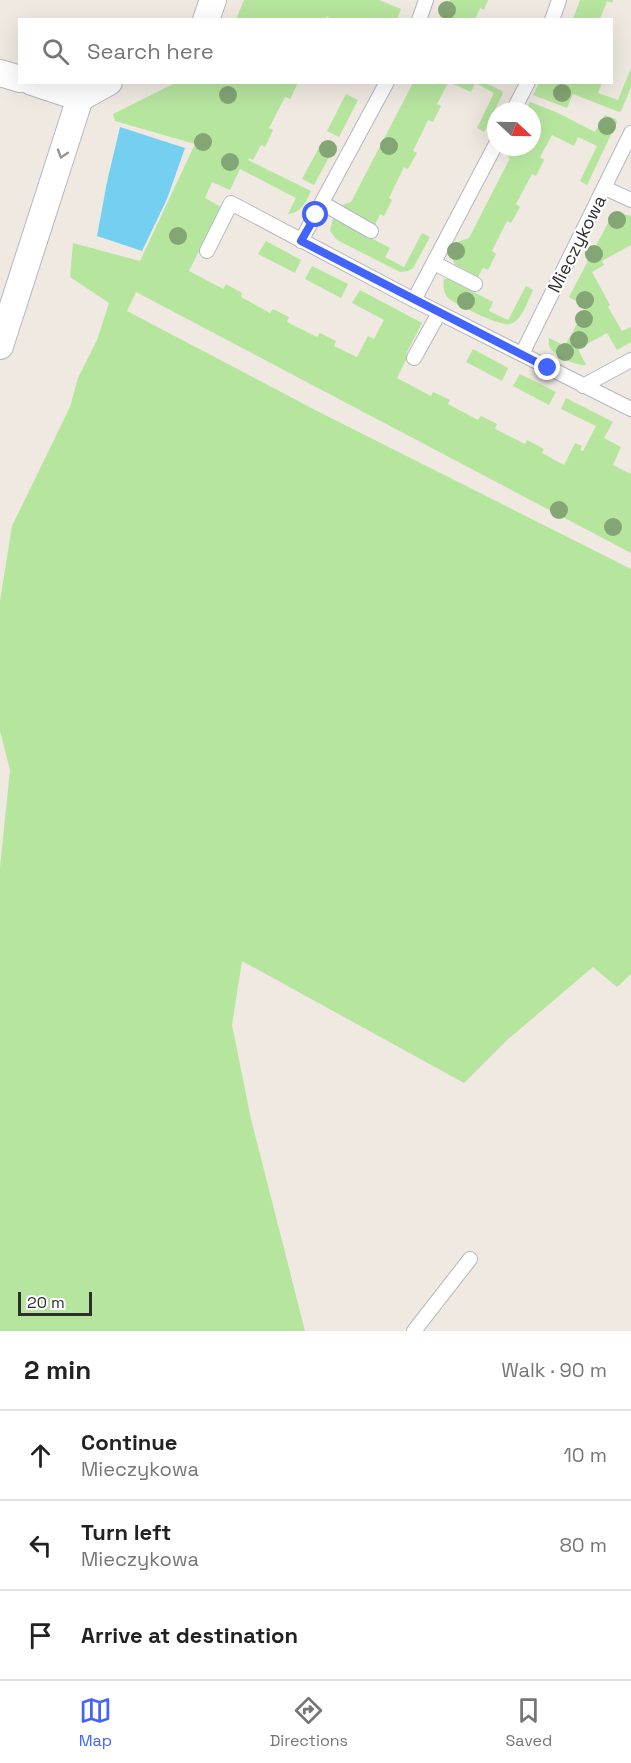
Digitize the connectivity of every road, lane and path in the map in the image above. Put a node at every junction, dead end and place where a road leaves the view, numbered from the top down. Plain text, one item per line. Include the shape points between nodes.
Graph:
1 (213, 0) edge
2 (426, 0) edge
3 (559, 0) edge
4 (207, 18) edge
5 (420, 18) edge
6 (553, 18) edge
7 (0, 73) edge
8 (18, 78) edge
9 (38, 84) edge
10 (106, 84) edge
11 (386, 84) edge
12 (527, 84) edge
13 (80, 98) junction
14 (518, 102) edge
15 (631, 134) edge
16 (490, 156) edge
17 (605, 188) junction
18 (631, 200) edge
19 (322, 203) junction
20 (371, 231) dead end
21 (301, 241) junction
22 (207, 251) dead end
23 (434, 263) junction
24 (475, 284) dead end
25 (414, 300) junction
26 (439, 313) junction
27 (0, 346) edge
28 (522, 354) junction
29 (414, 358) dead end
30 (631, 360) edge
31 (583, 386) junction
32 (631, 409) edge
33 (470, 1259) dead end
34 (414, 1331) edge

1 - 4 street
2 - 5 lane
3 - 6 lane
7 - 8 street
9 - 13 street
10 - 13 street
11 - 19 lane
12 - 14 lane
13 -> 27 street
15 - 17 lane, Mieczykowa
16 - 23 lane
17 - 18 lane
17 - 28 lane, Mieczykowa
19 - 20 lane
19 - 21 lane
21 - 22 lane via 231,203
21 - 25 lane
23 - 24 lane
23 - 25 lane
25 - 26 lane
26 - 28 lane
26 - 29 lane
28 - 31 lane
30 - 31 lane
31 - 32 lane
33 - 34 lane

